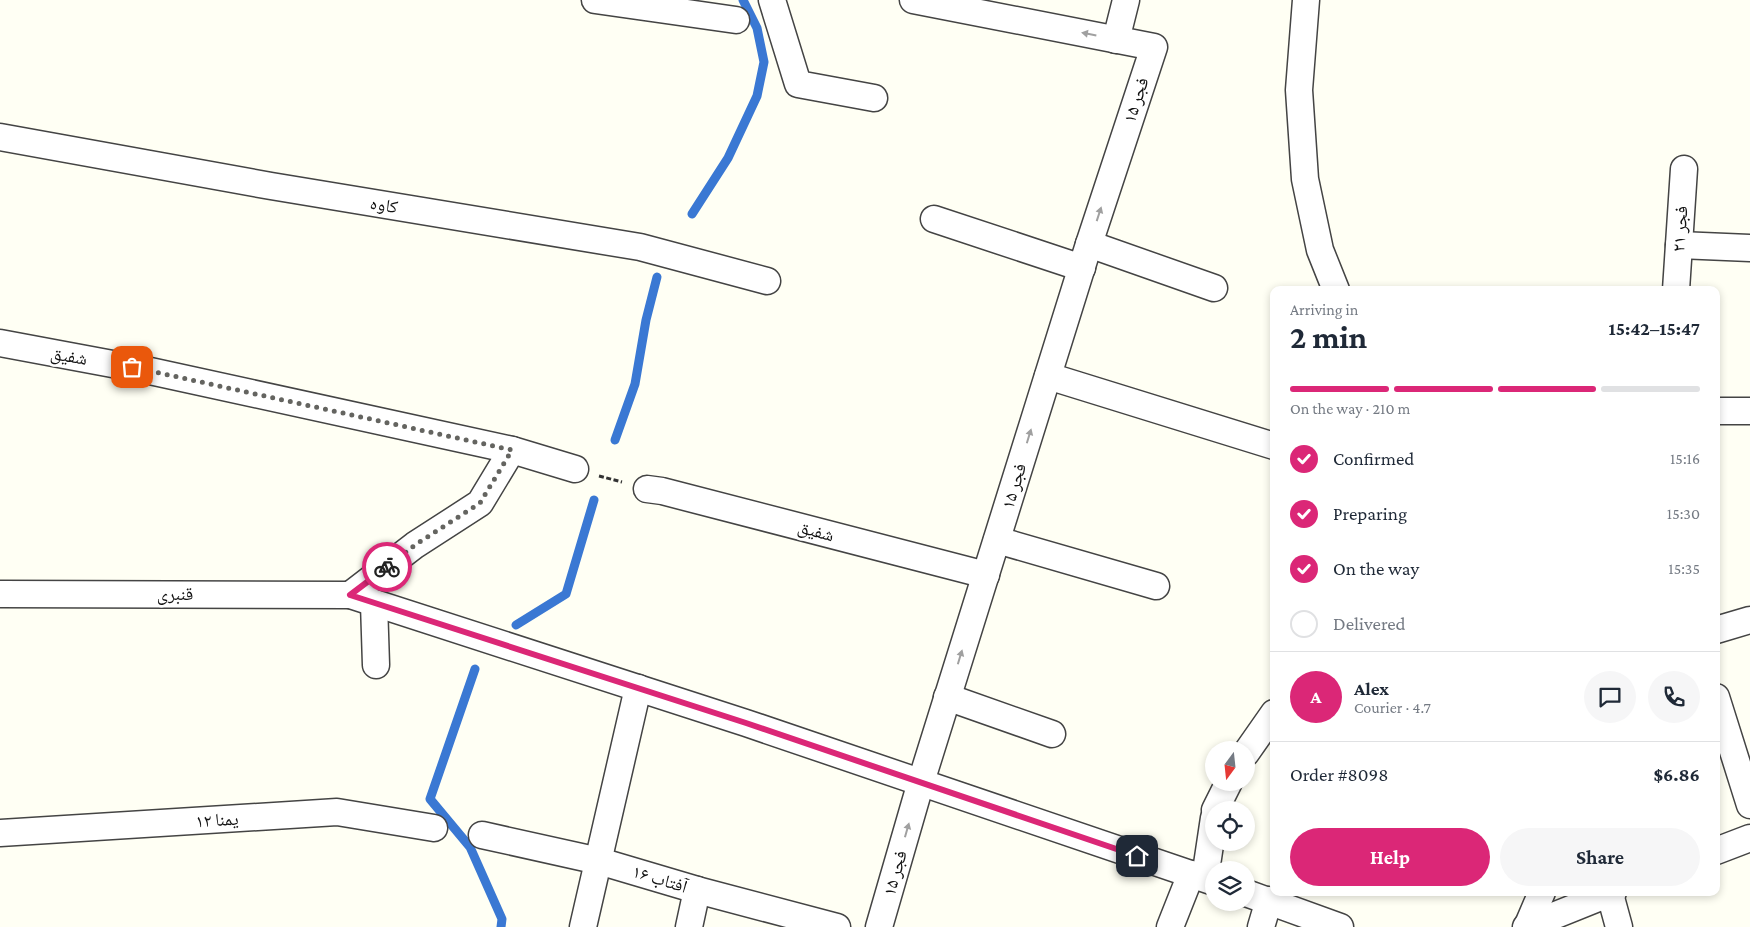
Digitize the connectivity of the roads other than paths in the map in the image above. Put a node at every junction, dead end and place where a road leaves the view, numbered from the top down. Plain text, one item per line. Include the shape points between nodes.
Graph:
1 (595, 0) edge
2 (772, 0) edge
3 (913, 0) edge
4 (1126, 0) edge
5 (1306, 0) edge
6 (957, 4) edge
7 (736, 20) dead end
8 (1116, 40) junction
9 (874, 98) dead end
10 (0, 137) edge
11 (1684, 168) dead end
12 (934, 219) dead end
13 (1679, 244) junction
14 (1750, 248) edge
15 (1086, 256) junction
16 (766, 280) dead end
17 (1334, 286) edge
18 (1676, 286) edge
19 (1214, 288) dead end
20 (0, 343) edge
21 (1048, 376) junction
22 (1720, 411) edge
23 (1750, 411) edge
24 (1270, 445) edge
25 (512, 450) junction
26 (576, 469) road end
27 (647, 489) road end
28 (997, 540) junction
29 (986, 575) junction
30 (1156, 586) dead end
31 (0, 594) edge
32 (362, 599) junction
33 (1750, 620) edge
34 (1720, 629) edge
35 (376, 664) dead end
36 (638, 688) junction
37 (947, 697) junction
38 (1720, 710) edge
39 (1270, 719) edge
40 (1052, 734) dead end
41 (1254, 741) edge
42 (921, 782) junction
43 (1750, 805) edge
44 (434, 828) dead end
45 (0, 833) edge
46 (482, 835) dead end
47 (1750, 838) edge
48 (1720, 849) edge
49 (1208, 851) edge
50 (599, 861) junction
51 (1203, 878) edge
52 (697, 890) junction
53 (1540, 896) edge
54 (1604, 896) edge
55 (1613, 896) edge
56 (1258, 897) edge
57 (583, 927) edge
58 (689, 927) edge
59 (837, 927) edge
60 (880, 927) edge
61 (1170, 927) edge
62 (1261, 927) edge
63 (1340, 927) edge
64 (1527, 927) edge
65 (1619, 927) edge

1 - 7 street
2 - 9 street via 798,84
3 - 6 street
4 - 8 street
5 - 17 street via 1299,90 1305,179 1320,250
8 -> 6 street
15 -> 8 street, فجر ۱۵ via 1154,47
10 - 16 street, کاوه via 640,248
11 - 13 street, فجر ۲۱
12 - 15 street
13 - 14 street
13 - 18 street, فجر ۲۱
15 - 19 street
15 - 21 street, فجر ۱۵
20 - 25 street, شفیق via 150,371
21 - 24 street
28 -> 21 street, فجر ۱۵
22 - 23 street
25 - 26 street, شفیق
25 - 32 street via 480,503 415,545
27 - 29 street, شفیق
28 - 29 street, فجر ۱۵
28 - 30 street
37 -> 29 street, فجر ۱۵
31 - 32 street, قنبری
32 - 35 street
32 - 36 street, قنبری
33 - 34 street
36 - 42 street, قنبری
36 - 50 street
37 - 40 street
37 - 42 street, فجر ۱۵
38 - 43 street
39 - 41 street
42 - 51 street, قنبری
60 -> 42 street, فجر ۱۵
44 - 45 street, یمنا ۱۲ via 337,812
46 - 50 street, آفتاب ۱۶
47 - 48 street
49 - 51 street
50 - 52 street, آفتاب ۱۶
50 - 57 street
51 - 61 street
52 - 58 street
52 - 59 street, آفتاب ۱۶
53 - 64 street
54 - 64 street
55 - 65 street
56 - 62 street
56 - 63 street

